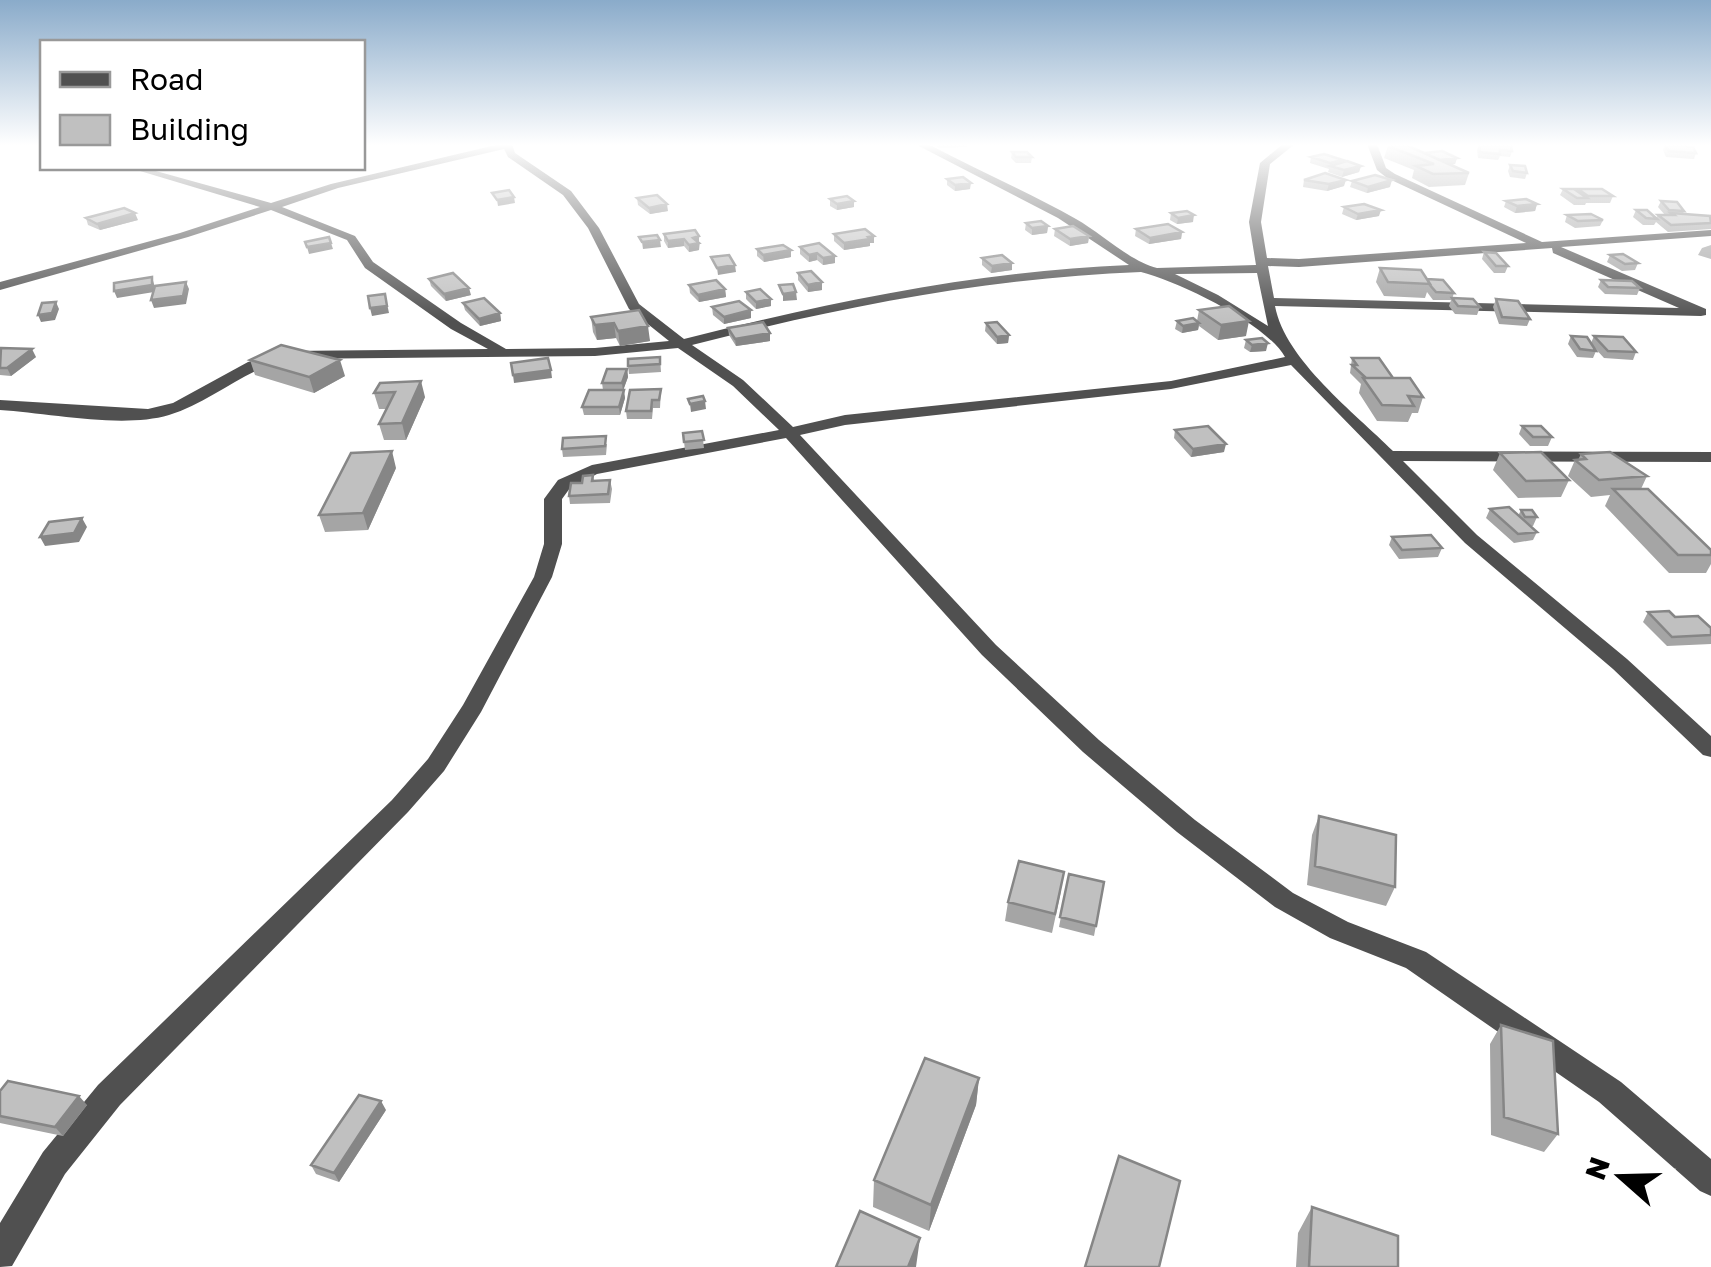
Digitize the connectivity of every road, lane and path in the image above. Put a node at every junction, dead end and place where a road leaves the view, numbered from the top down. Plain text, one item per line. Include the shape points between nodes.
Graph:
1 (262, 203) edge
2 (281, 203) edge
3 (575, 203) edge
4 (1036, 203) edge
5 (1257, 203) edge
6 (1450, 203) edge
7 (272, 206) junction
8 (1711, 233) edge
9 (1546, 247) junction
10 (1263, 266) junction
11 (1142, 268) junction
12 (1158, 272) junction
13 (0, 286) edge
14 (1270, 302) junction
15 (1706, 315) edge
16 (1280, 340) junction
17 (681, 344) junction
18 (505, 352) junction
19 (1294, 360) junction
20 (0, 405) edge
21 (790, 432) junction
22 (1386, 456) junction
23 (1711, 457) edge
24 (1711, 749) edge
25 (1711, 1180) edge
26 (0, 1254) edge

1 - 7 street
2 - 7 street
3 - 17 street via 634,306
4 - 11 street
5 - 10 street
6 - 9 street
7 - 13 street
7 - 18 street via 352,238 381,274
8 - 9 street
9 - 10 street
9 - 15 street
10 - 12 street
10 - 14 street
11 - 12 street
11 - 17 street via 882,299
12 - 16 street
14 - 15 street
14 - 16 street
16 - 19 street
17 - 18 street
17 - 21 street via 738,383
18 - 20 street via 266,358 156,414
19 - 21 street via 1204,381 946,406
19 - 22 street
21 - 25 street via 989,650 1186,826 1284,900 1416,960 1610,1092
21 - 26 street via 592,470 564,484 552,499 553,544 543,577 436,765 109,1094 54,1163
22 - 23 street
22 - 24 street via 1470,539

